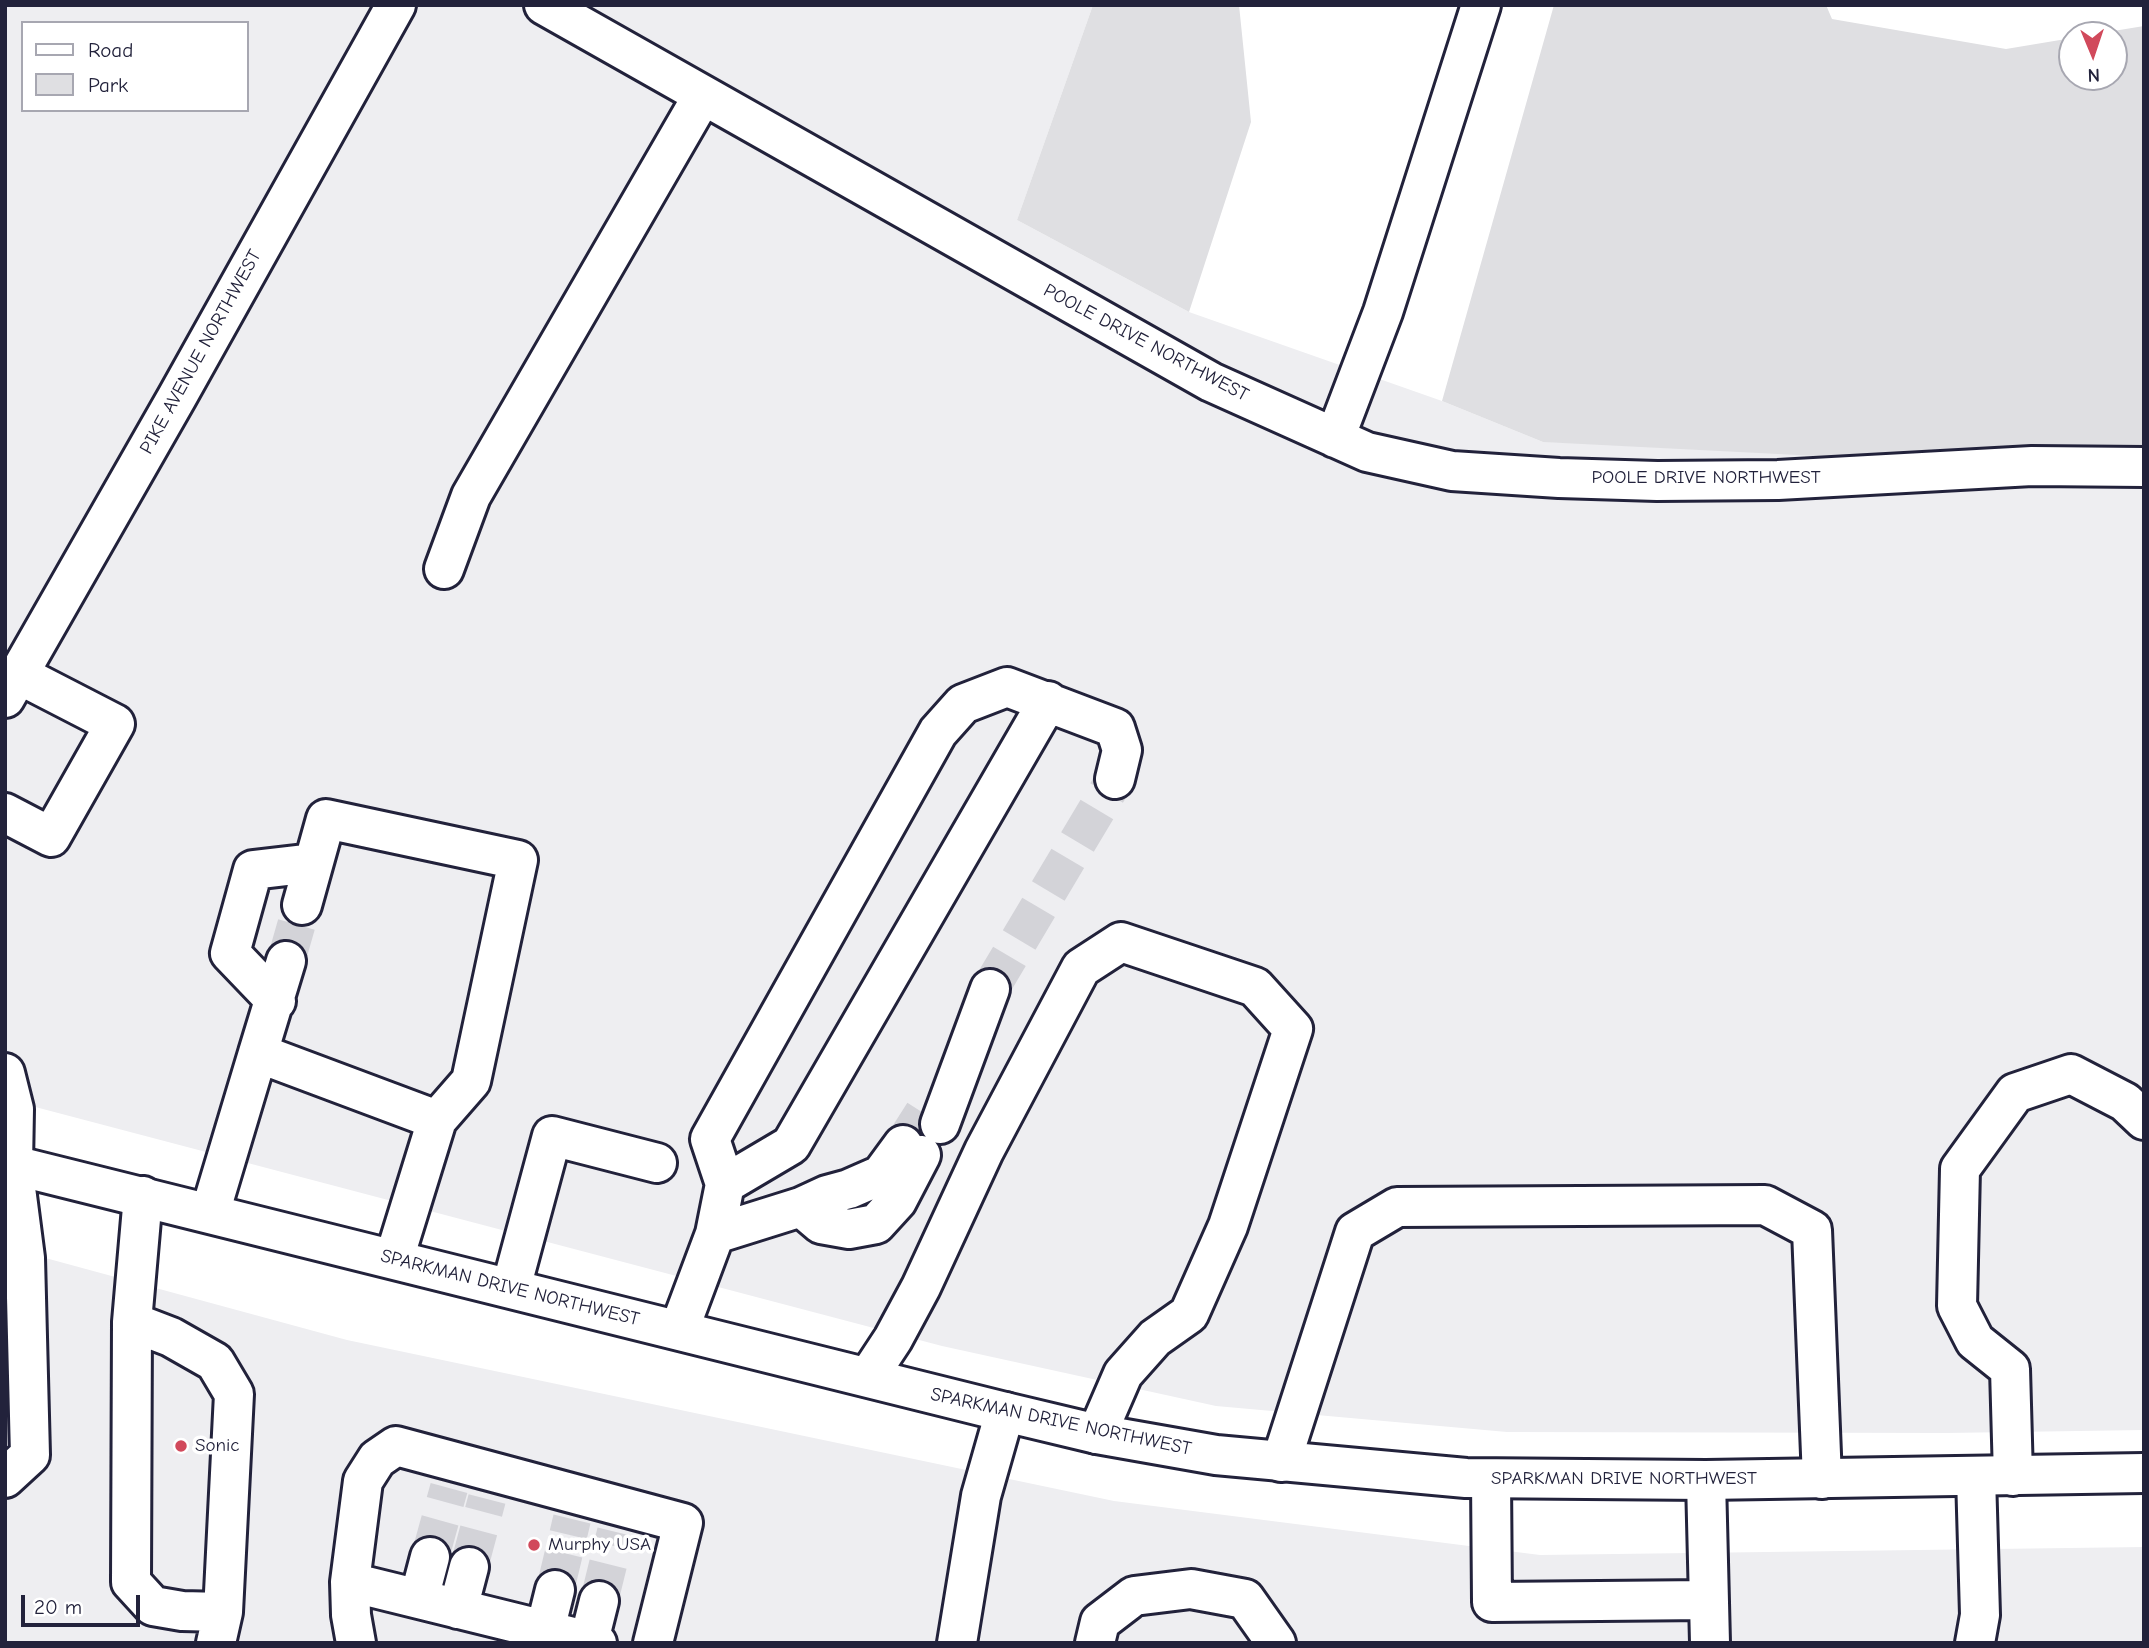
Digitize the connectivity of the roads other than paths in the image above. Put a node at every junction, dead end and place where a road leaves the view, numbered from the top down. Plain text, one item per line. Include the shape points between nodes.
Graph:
1 (396, 5) edge
2 (544, 5) edge
3 (1481, 5) edge
4 (703, 95) junction
5 (1335, 438) junction
6 (2144, 467) edge
7 (444, 569) dead end
8 (12, 686) edge
9 (1048, 701) junction
10 (1115, 779) tunnel mouth
11 (5, 813) edge
12 (313, 863) junction
13 (302, 905) tunnel mouth
14 (286, 961) tunnel mouth
15 (990, 989) tunnel mouth
16 (276, 1001) junction
17 (258, 1054) junction
18 (5, 1073) edge
19 (437, 1120) junction
20 (2144, 1120) edge
21 (657, 1163) dead end
22 (9, 1164) edge
23 (725, 1184) junction
24 (143, 1196) junction
25 (211, 1213) junction
26 (715, 1234) junction
27 (394, 1259) junction
28 (511, 1288) junction
29 (132, 1322) junction
30 (679, 1329) junction
31 (868, 1377) junction
32 (1004, 1412) junction
33 (1097, 1433) junction
34 (1281, 1461) junction
35 (2144, 1473) edge
36 (1994, 1476) junction
37 (5, 1478) edge
38 (1491, 1479) junction
39 (1822, 1479) junction
40 (1706, 1480) junction
41 (430, 1557) tunnel mouth
42 (469, 1567) tunnel mouth
43 (350, 1582) junction
44 (555, 1590) tunnel mouth
45 (419, 1599) junction
46 (1707, 1600) junction
47 (599, 1601) tunnel mouth
48 (458, 1609) junction
49 (219, 1628) edge
50 (545, 1630) junction
51 (593, 1642) edge
52 (356, 1643) edge
53 (653, 1643) edge
54 (957, 1643) edge
55 (1095, 1643) edge
56 (1276, 1643) edge
57 (1710, 1643) edge
58 (1975, 1643) edge

1 - 8 street, PIKE AVENUE NORTHWEST
2 - 4 street, POOLE DRIVE NORTHWEST
3 - 5 street via 1383,312
4 - 5 street, POOLE DRIVE NORTHWEST via 1211,382
4 - 7 street via 471,496
5 - 6 street, POOLE DRIVE NORTHWEST via 1367,452 1452,471 1559,478 1778,480 2032,466
8 - 11 street via 115,724 51,837
9 - 10 street via 1115,727 1122,750
9 - 23 street via 791,1145
9 - 23 street via 1007,687 963,704 938,732 710,1139
12 - 13 street
12 - 16 street via 253,870 249,881 230,953
12 - 19 street via 326,819 518,860 471,1081
14 - 16 street
15 - 26 street via 957,1077 922,1134 897,1201 876,1224 849,1229 821,1224 801,1207
16 - 17 street
17 - 19 street
17 - 25 street
18 - 22 street via 15,1109
19 - 27 street
20 - 36 street via 2124,1102 2071,1074 2015,1093 1960,1169 1957,1306 1976,1341 2010,1369
21 - 28 street via 552,1136
22 - 24 street, SPARKMAN DRIVE NORTHWEST
22 - 37 street via 25,1258 30,1455
23 - 26 street
24 - 25 street, SPARKMAN DRIVE NORTHWEST
24 - 29 street
25 - 27 street, SPARKMAN DRIVE NORTHWEST
26 - 30 street
27 - 28 street, SPARKMAN DRIVE NORTHWEST
28 - 30 street, SPARKMAN DRIVE NORTHWEST
29 - 49 street via 131,1583 153,1605 182,1611
29 - 49 street via 215,1362 234,1394
30 - 31 street, SPARKMAN DRIVE NORTHWEST
31 - 32 street, SPARKMAN DRIVE NORTHWEST
31 - 33 street via 921,1287 984,1151 1081,968 1121,942 1255,987 1293,1029 1228,1226 1189,1314 1155,1338 1124,1374
32 - 33 street, SPARKMAN DRIVE NORTHWEST
32 - 54 street via 981,1496
33 - 34 street, SPARKMAN DRIVE NORTHWEST via 1216,1455
34 - 38 street, SPARKMAN DRIVE NORTHWEST
34 - 39 street via 1355,1232 1397,1207 1765,1205 1812,1230
35 - 36 street, SPARKMAN DRIVE NORTHWEST
36 - 39 street, SPARKMAN DRIVE NORTHWEST
36 - 58 street
38 - 40 street, SPARKMAN DRIVE NORTHWEST
38 - 46 street via 1492,1602
39 - 40 street, SPARKMAN DRIVE NORTHWEST
40 - 46 street
41 - 45 street
42 - 48 street
43 - 45 street
43 - 52 street
43 - 53 street via 363,1481 377,1459 396,1446 452,1475 490,1486 619,1519 683,1523
44 - 50 street
45 - 48 street
46 - 57 street
47 - 51 street
48 - 50 street
50 - 51 street
55 - 56 street via 1100,1622 1135,1596 1191,1589 1245,1599

